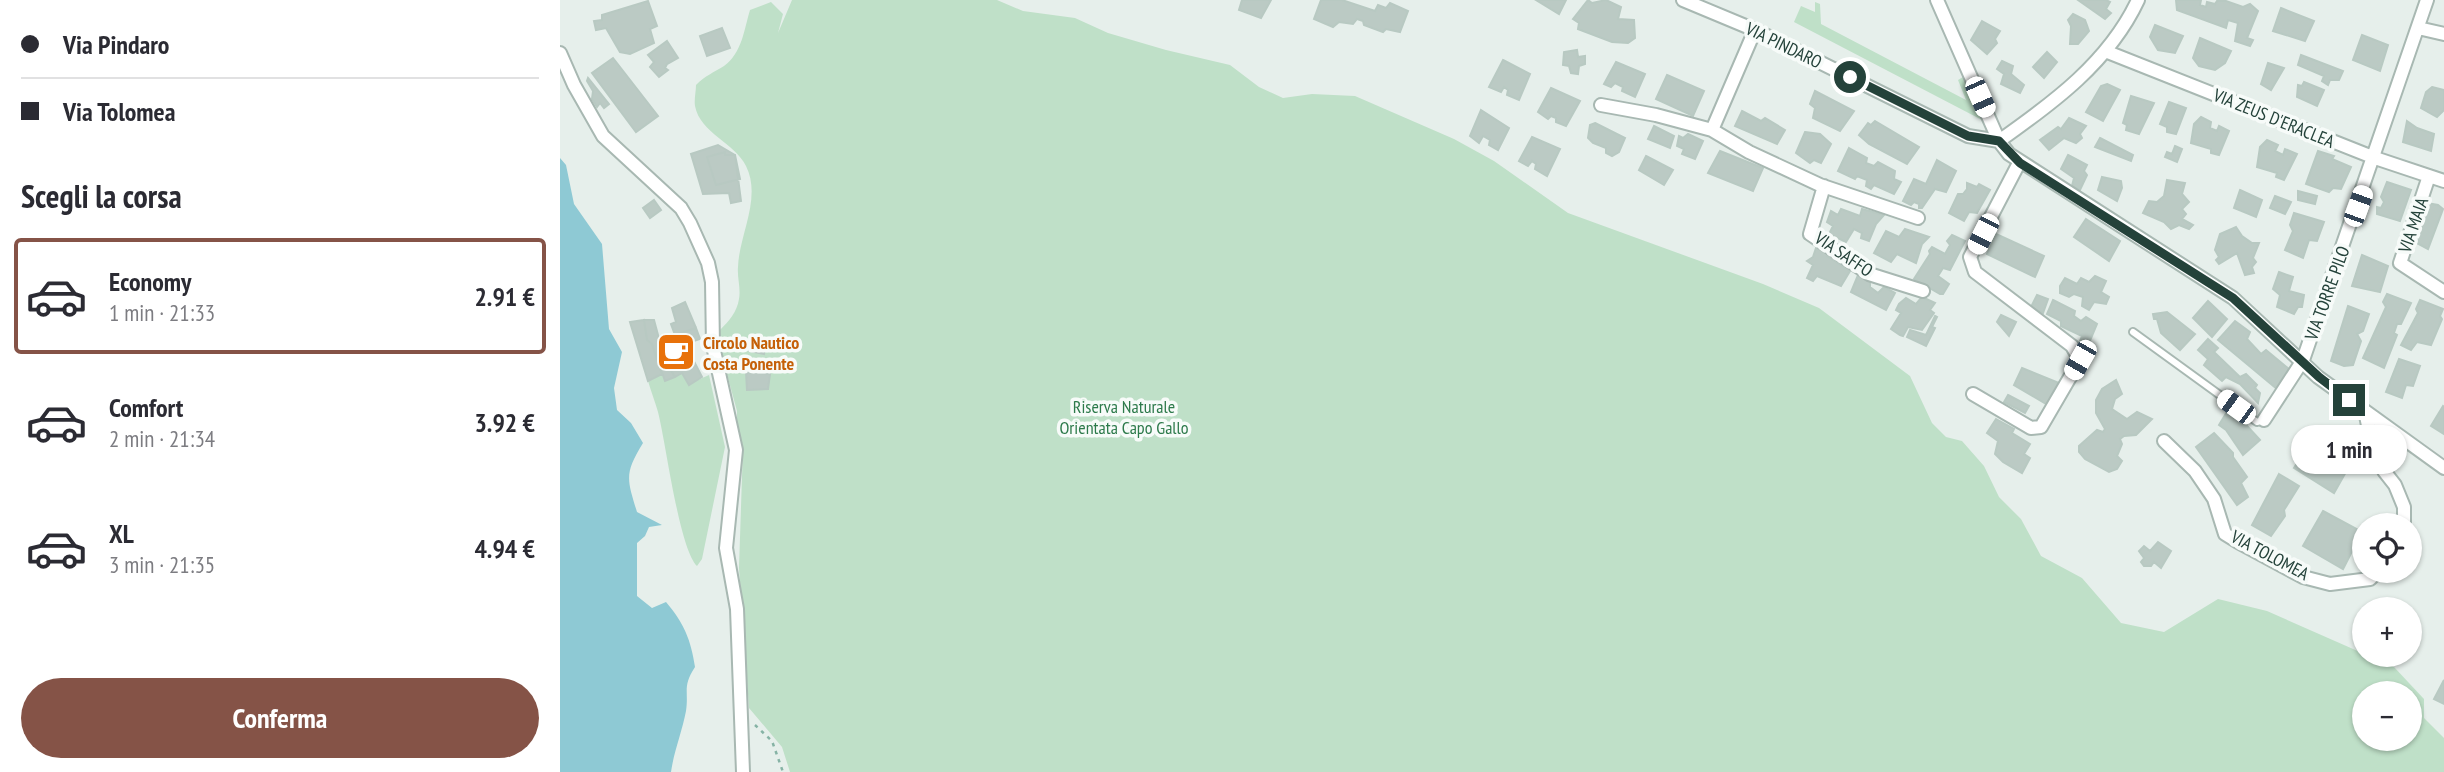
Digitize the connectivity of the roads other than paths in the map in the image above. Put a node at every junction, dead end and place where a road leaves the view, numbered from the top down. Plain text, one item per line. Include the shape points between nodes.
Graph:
1 (1683, 0) edge
2 (1937, 0) edge
3 (2138, 0) edge
4 (2427, 0) edge
5 (2418, 28) junction
6 (1755, 30) junction
7 (2444, 34) edge
8 (2105, 51) junction
9 (560, 53) edge
10 (1601, 105) dead end
11 (1712, 130) junction
12 (1999, 141) junction
13 (2375, 158) junction
14 (2020, 163) junction
15 (2429, 176) junction
16 (2444, 181) edge
17 (1824, 186) junction
18 (1918, 218) dead end
19 (1923, 291) dead end
20 (2444, 292) edge
21 (2133, 332) dead end
22 (2303, 360) junction
23 (1973, 394) dead end
24 (2365, 411) junction
25 (2264, 420) joint
26 (2164, 441) dead end
27 (2444, 468) edge
28 (2404, 513) edge
29 (2352, 581) edge
30 (743, 772) edge

1 - 6 street, VIA PINDARO
2 - 12 street
3 - 8 street
4 - 5 street, VIA TORRE PILO
5 - 7 street
5 - 13 street, VIA TORRE PILO
6 - 11 street
6 - 12 street, VIA PINDARO via 1968,136
8 - 12 street via 2063,93
8 - 13 street, VIA ZEUS D'ERACLEA
9 - 30 street via 603,136 681,208 708,264 713,345 736,450 726,548 737,609
10 - 11 street
11 - 17 street
12 - 14 street
13 - 15 street, VIA ZEUS D'ERACLEA
13 - 22 street, VIA TORRE PILO
14 - 22 street via 2204,277
14 - 23 street via 1970,257 1975,272 2072,346 2080,360 2041,427 2031,428
15 - 16 street, VIA ZEUS D'ERACLEA
15 - 20 street, VIA MAIA via 2400,263
17 - 18 street
17 - 19 street, VIA SAFFO via 1810,234 1870,274
21 - 25 lane via 2257,422
22 - 24 street
22 - 25 street, VIA TORRE PILO
24 - 27 street
24 - 28 street via 2372,445 2395,485
26 - 29 street, VIA TOLOMEA via 2195,471 2214,499 2225,534 2304,577 2330,584

